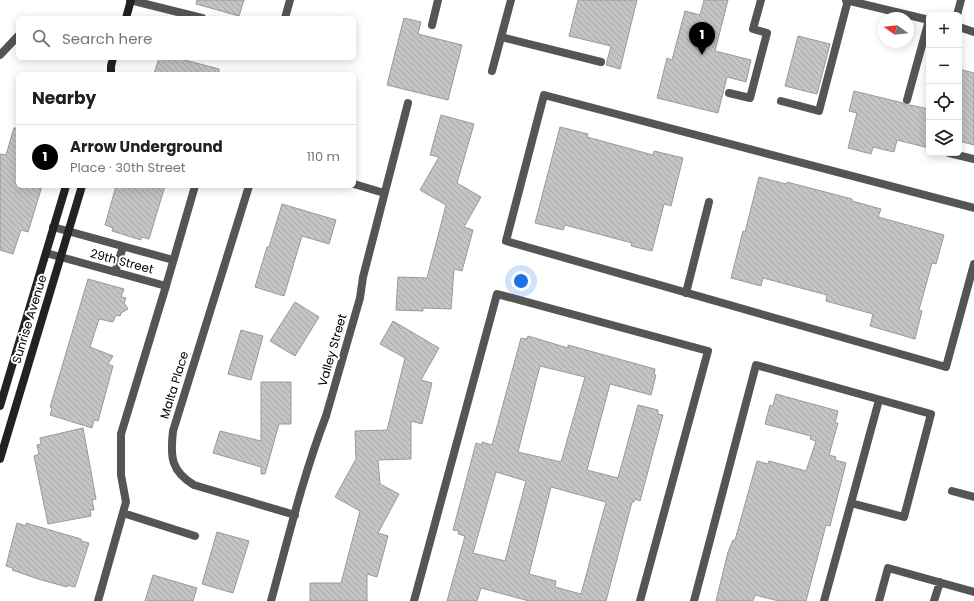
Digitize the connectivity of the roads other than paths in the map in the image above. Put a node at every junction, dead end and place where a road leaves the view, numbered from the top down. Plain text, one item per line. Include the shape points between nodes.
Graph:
1 (131, 0) edge
2 (290, 0) edge
3 (438, 0) edge
4 (511, 0) edge
5 (761, 0) edge
6 (847, 0) edge
7 (961, 0) edge
8 (958, 12) edge
9 (127, 16) edge
10 (194, 16) edge
11 (286, 16) edge
12 (926, 19) edge
13 (432, 25) dead end
14 (962, 29) edge
15 (926, 31) edge
16 (974, 32) edge
17 (502, 37) junction
18 (16, 38) edge
19 (0, 54) edge
20 (601, 62) dead end
21 (492, 71) dead end
22 (729, 92) dead end
23 (907, 100) dead end
24 (781, 101) dead end
25 (408, 103) dead end
26 (962, 156) edge
27 (974, 159) edge
28 (356, 185) edge
29 (65, 188) edge
30 (81, 188) edge
31 (194, 188) edge
32 (248, 188) edge
33 (384, 193) junction
34 (709, 202) dead end
35 (974, 208) edge
36 (53, 227) junction
37 (69, 231) junction
38 (123, 247) junction
39 (46, 252) junction
40 (61, 257) junction
41 (173, 260) junction
42 (974, 264) edge
43 (115, 272) junction
44 (166, 286) junction
45 (686, 292) junction
46 (970, 294) edge
47 (3, 384) edge
48 (879, 400) junction
49 (0, 406) edge
50 (0, 459) edge
51 (952, 491) dead end
52 (974, 497) edge
53 (851, 503) junction
54 (123, 513) junction
55 (295, 515) junction
56 (195, 536) dead end
57 (940, 582) junction
58 (974, 592) edge
59 (98, 601) edge
60 (271, 601) edge
61 (414, 601) edge
62 (640, 601) edge
63 (694, 601) edge
64 (824, 601) edge
65 (879, 601) edge
66 (934, 601) edge

1 - 9 street
1 - 10 street
2 - 11 street
3 - 13 street
4 - 17 street
5 - 22 street via 753,29 767,33 750,98
6 - 12 street
6 - 24 street via 819,111
7 - 8 street
14 - 16 street
15 - 23 street
17 - 20 street
17 - 21 street
18 - 19 street
25 - 33 street, Valley Street
26 - 27 street
28 - 33 street
29 - 36 street, Sunrise Avenue
30 - 37 street, Sunrise Avenue
31 - 41 street, 29th Street
32 - 55 street, Malta Place via 173,431 173,461 177,471 194,485
33 - 55 street, Valley Street via 360,298
34 - 45 street
35 - 45 street via 544,95 506,241
36 - 37 street, 29th Street
36 - 39 street, Sunrise Avenue
37 - 38 street, 29th Street
37 - 40 street, Sunrise Avenue
38 - 41 street, 29th Street
38 - 43 street
39 - 40 street, 29th Street
39 - 47 street, Sunrise Avenue
40 - 43 street, 29th Street
40 - 50 street, Sunrise Avenue
41 - 44 street, 29th Street
42 - 46 street
43 - 44 street, 29th Street
44 - 54 street via 121,434 121,475 126,502
45 - 46 street via 946,367
47 - 49 street, Sunrise Avenue
48 - 53 street
48 - 53 street via 931,414 904,517
48 - 63 street via 756,365
51 - 52 street
53 - 64 street
54 - 56 street
54 - 59 street
55 - 60 street, Valley Street
57 - 58 street
57 - 65 street via 888,568
57 - 66 street
61 - 62 street via 497,294 708,351

